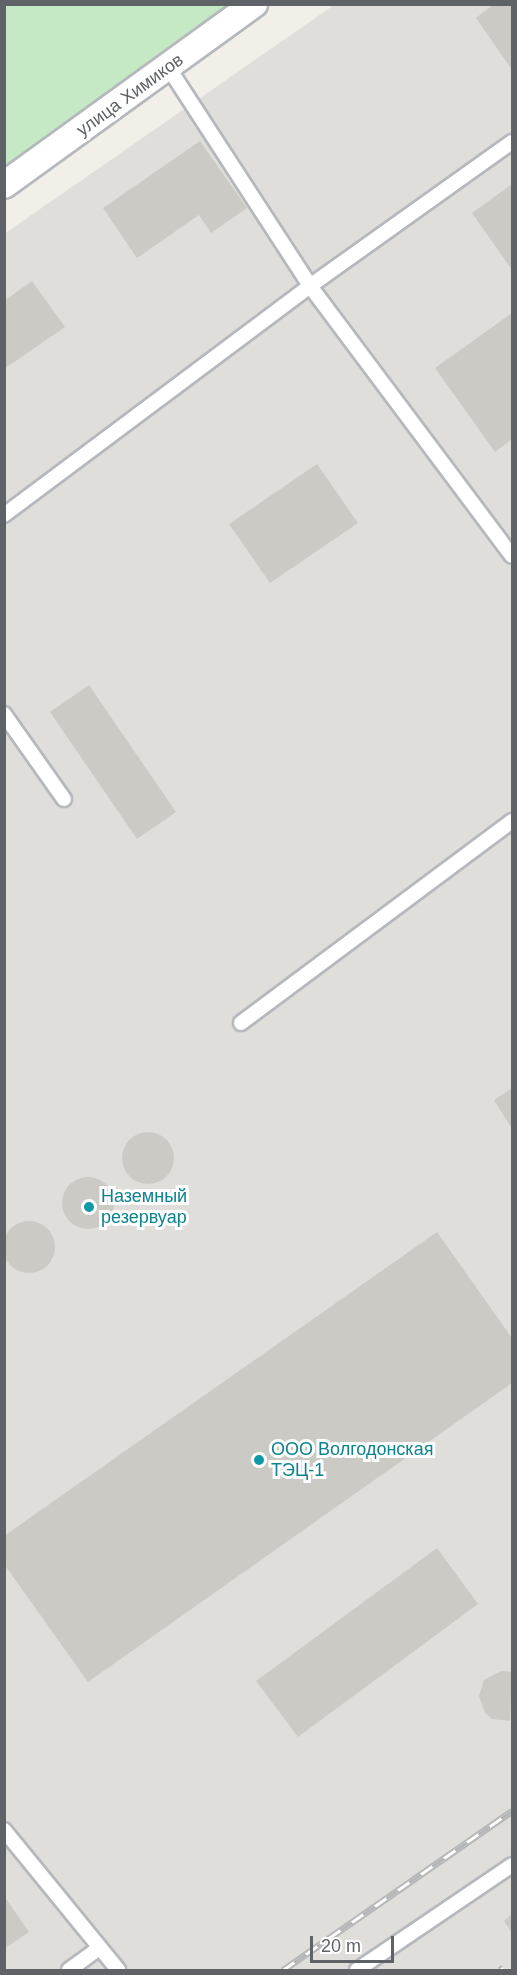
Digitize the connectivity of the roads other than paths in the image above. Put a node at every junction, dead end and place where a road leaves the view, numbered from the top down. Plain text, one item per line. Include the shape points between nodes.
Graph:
1 (254, 4) edge
2 (168, 67) junction
3 (513, 142) edge
4 (4, 185) edge
5 (310, 286) junction
6 (4, 514) edge
7 (513, 556) edge
8 (4, 714) edge
9 (64, 799) dead end
10 (513, 821) edge
11 (240, 1023) dead end
12 (4, 1830) edge
13 (513, 1865) edge
14 (98, 1949) junction
15 (69, 1971) edge
16 (118, 1971) edge
17 (357, 1971) edge

1 - 2 street, улица Химиков
2 - 4 street, улица Химиков
2 - 5 lane
3 - 5 lane
5 - 6 lane
5 - 7 lane
8 - 9 lane
10 - 11 lane
12 - 14 lane
13 - 17 lane
14 - 15 lane
14 - 16 lane

